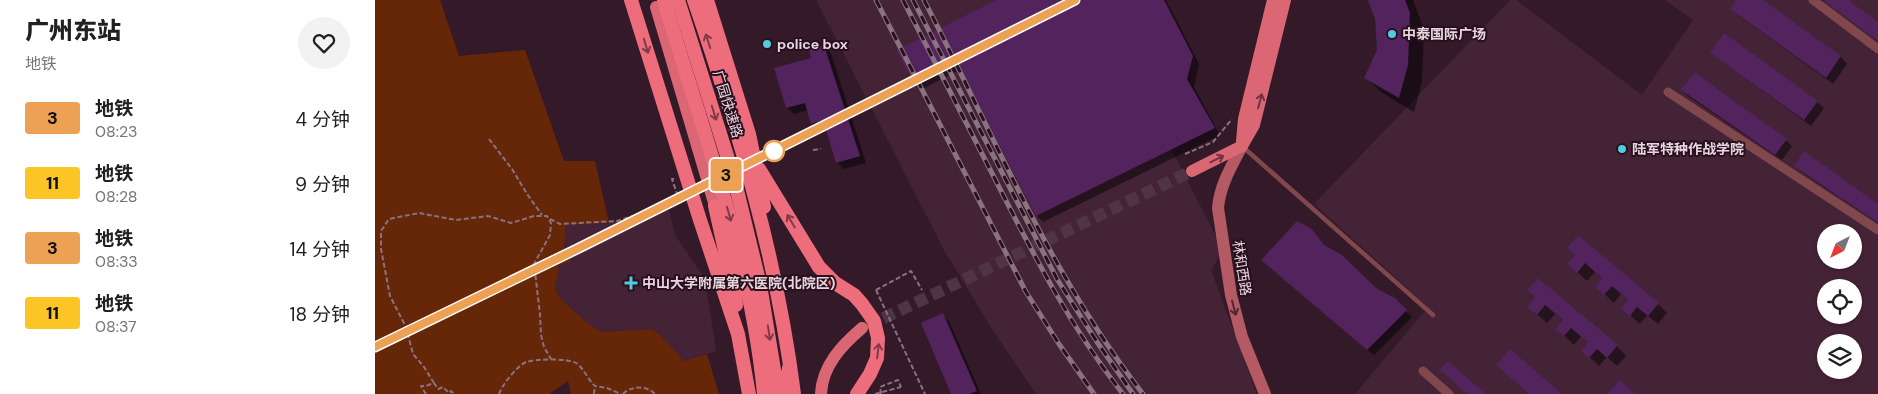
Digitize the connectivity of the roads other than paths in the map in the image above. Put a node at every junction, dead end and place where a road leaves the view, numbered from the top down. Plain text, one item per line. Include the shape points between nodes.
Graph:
1 (631, 0) edge
2 (679, 0) edge
3 (694, 0) edge
4 (707, 0) edge
5 (1273, 0) edge
6 (1285, 0) edge
7 (1813, 0) edge
8 (660, 3) edge
9 (1878, 49) edge
10 (1668, 92) dead end
11 (1241, 146) junction
12 (754, 161) junction
13 (1191, 171) tunnel mouth
14 (715, 206) junction
15 (1878, 230) edge
16 (1433, 316) dead end
17 (862, 328) tunnel mouth
18 (756, 337) junction
19 (742, 350) junction
20 (1423, 371) dead end
21 (749, 394) edge
22 (764, 394) edge
23 (779, 394) edge
24 (786, 394) edge
25 (794, 394) edge
26 (821, 394) edge
27 (857, 394) edge
28 (1265, 394) edge
29 (1449, 394) edge

1 -> 19 highway
2 -> 23 highway, 广园快速路, bridge via 745,216
25 -> 3 highway, 广园快速路, bridge via 783,320 760,216
4 - 12 highway via 749,134
5 - 11 main road, 林和西路 via 1244,119
11 -> 6 main road, 林和西路 via 1254,125
7 - 9 street
8 - 14 main road
8 -> 18 highway via 730,217 747,283
10 - 15 street
13 -> 11 main road
11 - 16 lane
11 -> 28 main road, 林和西路 via 1223,181 1217,208 1231,295 1242,337
12 - 24 highway via 793,342
27 -> 12 highway via 877,358 878,338 873,321 854,295 819,267
14 - 18 highway
14 - 19 highway via 732,282
17 - 26 main road via 833,357
18 - 22 highway
19 - 21 highway
20 - 29 street

